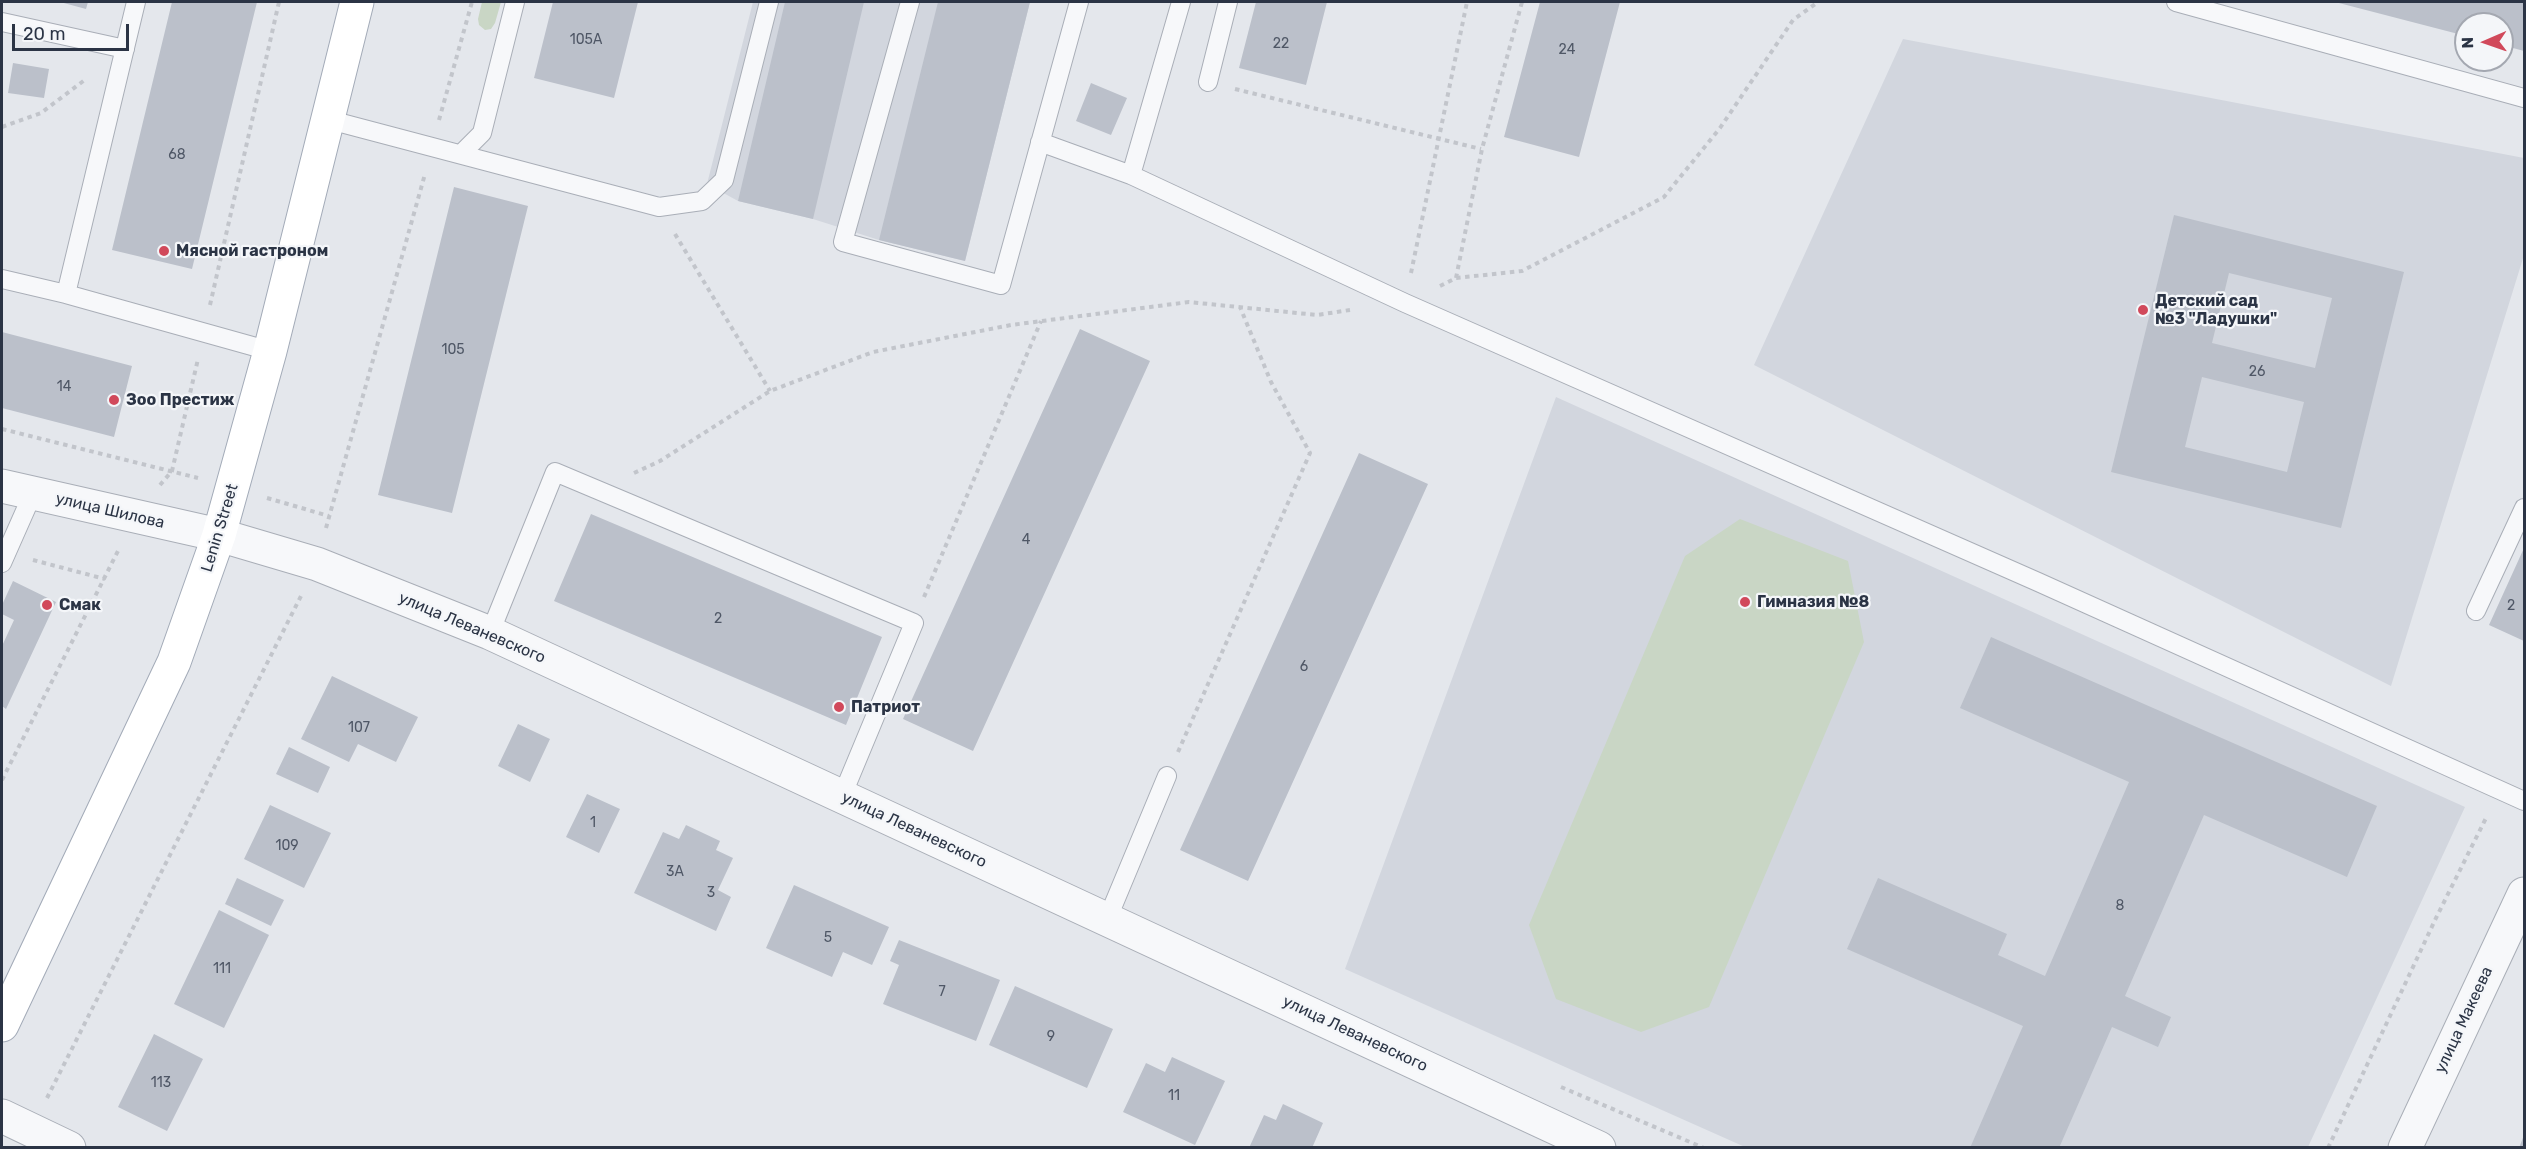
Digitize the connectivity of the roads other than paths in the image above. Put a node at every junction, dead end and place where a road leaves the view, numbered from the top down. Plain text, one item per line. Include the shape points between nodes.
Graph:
1 (136, 2) edge
2 (357, 2) edge
3 (515, 2) edge
4 (769, 2) edge
5 (910, 2) edge
6 (1079, 2) edge
7 (1181, 2) edge
8 (1228, 2) edge
9 (2176, 2) edge
10 (2, 22) edge
11 (125, 49) junction
12 (1208, 82) road end
13 (2524, 98) edge
14 (326, 119) junction
15 (1040, 142) junction
16 (461, 154) junction
17 (1131, 175) junction
18 (2, 279) edge
19 (66, 294) junction
20 (270, 351) junction
21 (17, 489) edge
22 (2524, 508) edge
23 (219, 535) junction
24 (3, 559) edge
25 (2476, 611) dead end
26 (490, 633) junction
27 (1167, 776) road end
28 (842, 796) junction
29 (2524, 801) edge
30 (2524, 894) edge
31 (1107, 920) junction
32 (2, 1025) edge
33 (2, 1116) edge
34 (69, 1148) edge
35 (1599, 1148) edge
36 (2405, 1148) edge

1 - 11 lane
2 - 14 main road, Lenin Street
3 - 16 lane via 482,133
4 - 16 lane via 724,180 702,201 659,207
5 - 15 lane via 843,242 1001,285
6 - 15 lane
7 - 17 lane
8 - 12 lane
9 - 13 lane
10 - 11 lane
11 - 19 lane
14 - 16 lane
14 - 20 main road, Lenin Street
15 - 17 lane
17 - 29 lane via 1405,303
18 - 19 lane
19 - 20 lane
20 - 23 main road, Lenin Street
21 - 23 street, улица Шилова
21 - 24 lane
22 - 25 lane
23 - 26 street, улица Леваневского via 317,564
23 - 32 main road, Lenin Street via 174,662
26 - 28 street, улица Леваневского
26 - 28 lane via 555,472 914,623
27 - 31 lane
28 - 31 street, улица Леваневского
30 - 36 street, улица Макеева
31 - 35 street, улица Леваневского
33 - 34 street

